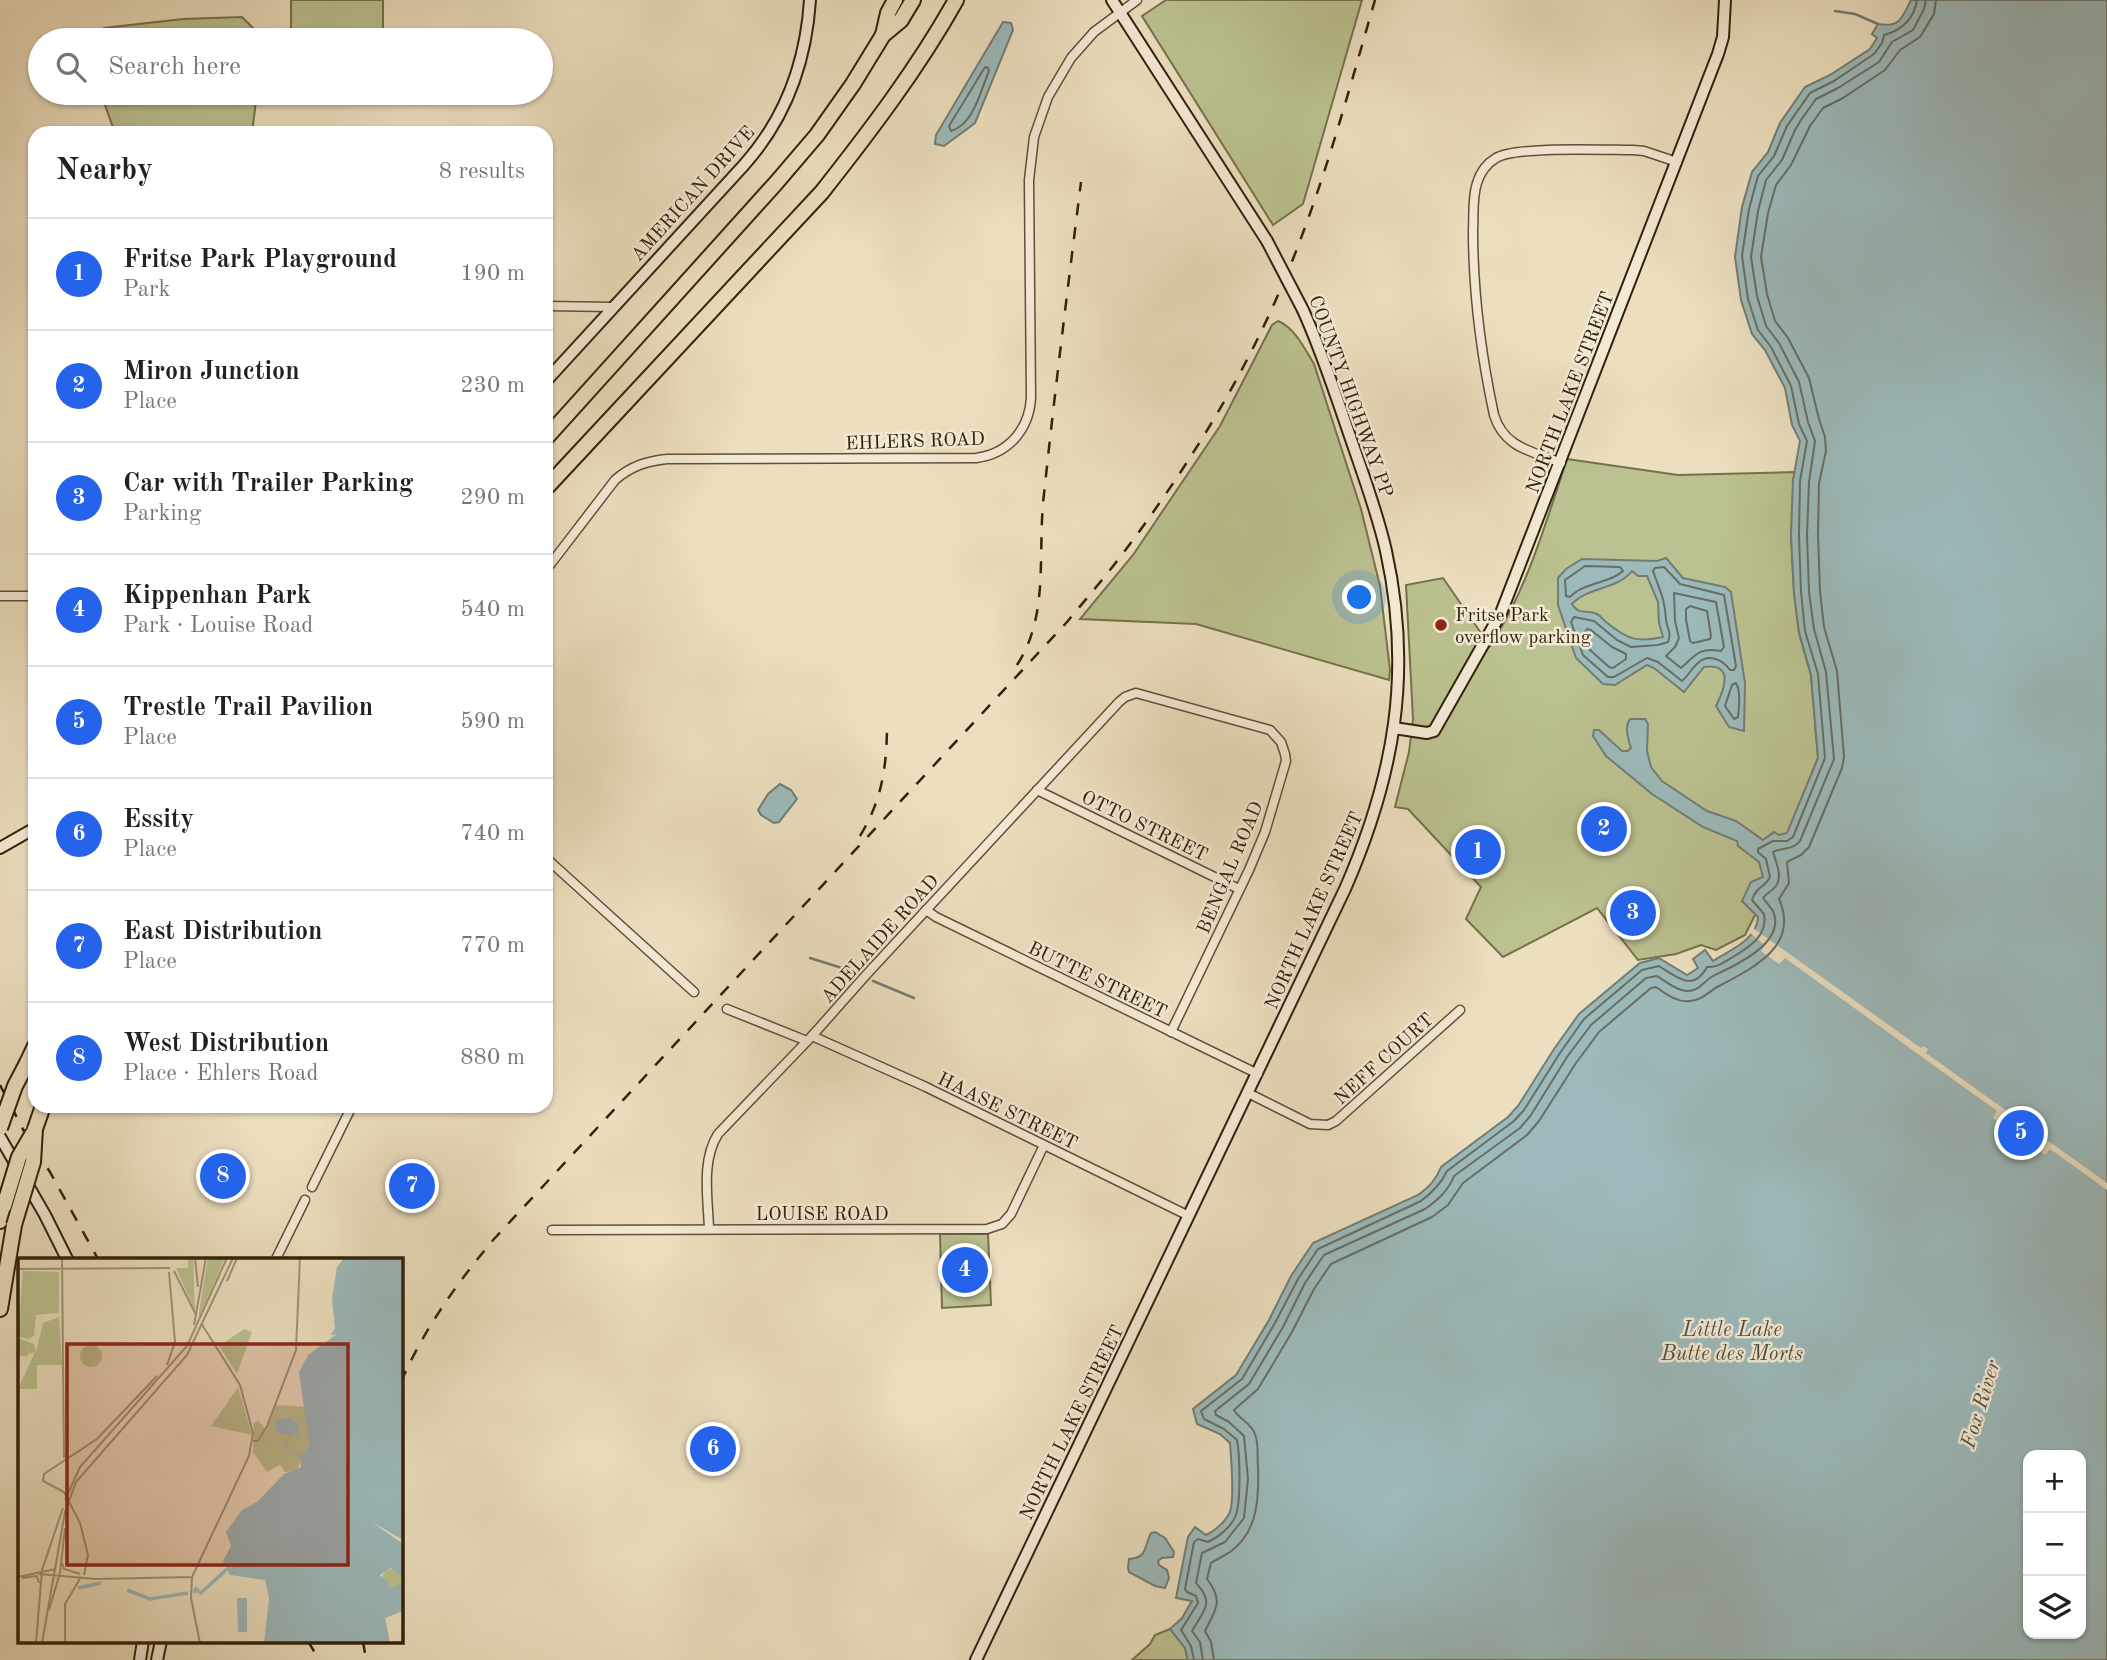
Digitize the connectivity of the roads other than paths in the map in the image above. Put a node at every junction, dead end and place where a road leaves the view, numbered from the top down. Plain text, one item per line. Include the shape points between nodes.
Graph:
1 (810, 0) edge
2 (895, 0) edge
3 (913, 0) edge
4 (956, 0) edge
5 (1112, 0) edge
6 (1137, 0) edge
7 (1725, 0) edge
8 (1120, 12) junction
9 (883, 35) junction
10 (1677, 162) junction
11 (553, 306) edge
12 (612, 307) junction
13 (553, 373) edge
14 (553, 430) edge
15 (1561, 463) junction
16 (553, 480) edge
17 (553, 561) edge
18 (0, 596) edge
19 (28, 596) edge
20 (1131, 695) joint
21 (1394, 728) junction
22 (1037, 790) junction
23 (28, 832) edge
24 (0, 848) edge
25 (553, 864) edge
26 (1239, 889) junction
27 (926, 910) junction
28 (694, 992) dead end
29 (727, 1009) dead end
30 (1460, 1010) dead end
31 (1171, 1032) junction
32 (810, 1039) junction
33 (28, 1061) edge
34 (1258, 1074) junction
35 (1248, 1093) junction
36 (41, 1113) edge
37 (349, 1113) edge
38 (0, 1128) edge
39 (35, 1129) junction
40 (0, 1137) edge
41 (1044, 1146) junction
42 (312, 1187) dead end
43 (305, 1200) dead end
44 (1189, 1216) junction
45 (7, 1223) edge
46 (709, 1229) junction
47 (552, 1230) dead end
48 (67, 1258) edge
49 (276, 1258) edge
50 (0, 1309) edge
51 (143, 1642) edge
52 (161, 1642) edge
53 (140, 1660) edge
54 (157, 1660) edge
55 (976, 1660) edge

1 - 12 main road, AMERICAN DRIVE via 795,80 770,133
2 - 9 highway
3 - 9 highway via 901,20
4 - 16 highway via 898,90 822,192
5 - 8 main road, COUNTY HIGHWAY PP
6 - 8 street, EHLERS ROAD
7 - 10 main road, NORTH LAKE STREET via 1721,46
8 - 17 street, EHLERS ROAD via 1071,58 1048,97 1034,138 1029,180 1031,398 1028,418 1015,439 994,454 976,458 645,462 615,480
8 - 21 main road, COUNTY HIGHWAY PP, bridge via 1267,241 1326,364 1386,551 1398,648
9 - 14 highway via 817,135
10 - 15 main road, NORTH LAKE STREET
10 - 15 street via 1633,150 1516,152 1496,158 1477,180 1474,277 1497,426 1510,442
11 - 12 street
12 - 13 main road, AMERICAN DRIVE
15 - 21 main road, NORTH LAKE STREET via 1501,613 1439,724 1431,733
18 - 19 street
20 - 22 street, ADELAIDE ROAD via 1119,702
20 - 26 street, BENGAL ROAD via 1144,694 1263,728 1281,742 1286,754 1284,768 1265,832
21 - 34 main road, NORTH LAKE STREET via 1384,782 1365,842
22 - 26 street, OTTO STREET
22 - 27 street, ADELAIDE ROAD
23 - 24 main road
25 - 28 street
26 - 31 street, BENGAL ROAD
27 - 31 street, BUTTE STREET
27 - 32 street, ADELAIDE ROAD
29 - 32 street, HAASE STREET
30 - 35 street, NEFF COURT via 1328,1125 1310,1125
31 - 34 street, BUTTE STREET
32 - 41 street, HAASE STREET via 926,1087
32 - 46 street, ADELAIDE ROAD via 713,1143 708,1164
33 - 38 highway, bridge
34 - 35 main road, NORTH LAKE STREET
35 - 44 main road, NORTH LAKE STREET
36 - 39 highway
37 - 42 street
39 - 45 highway, bridge via 33,1163
39 - 45 highway, bridge via 19,1157 4,1206
40 - 48 main road
41 - 44 street, HAASE STREET
41 - 46 street, LOUISE ROAD via 1011,1214 987,1230
43 - 49 street
44 - 55 main road, NORTH LAKE STREET
45 - 50 highway
46 - 47 street, LOUISE ROAD
51 - 53 main road
52 - 54 main road

